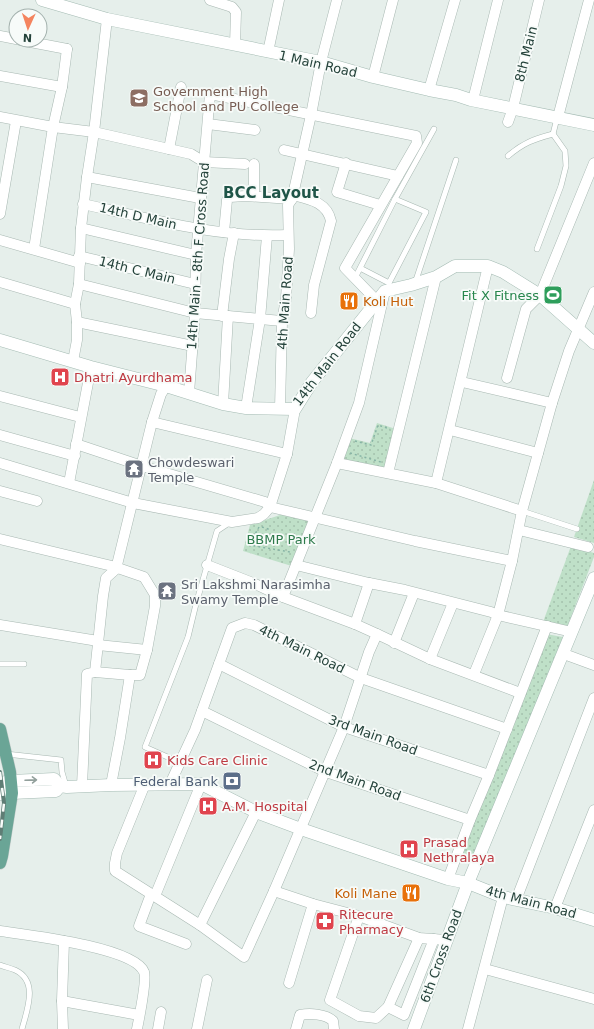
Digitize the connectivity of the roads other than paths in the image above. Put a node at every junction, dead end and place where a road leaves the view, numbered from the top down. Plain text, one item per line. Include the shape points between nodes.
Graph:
1 (42, 0) edge
2 (210, 0) edge
3 (279, 0) edge
4 (336, 0) edge
5 (393, 0) edge
6 (455, 0) edge
7 (498, 0) edge
8 (539, 0) edge
9 (589, 0) edge
10 (589, 15) edge
11 (107, 19) junction
12 (48, 45) edge
13 (235, 45) junction
14 (268, 52) junction
15 (321, 62) junction
16 (0, 76) edge
17 (373, 77) junction
18 (62, 87) junction
19 (181, 87) dead end
20 (429, 90) junction
21 (473, 100) junction
22 (513, 108) junction
23 (311, 114) junction
24 (0, 117) edge
25 (558, 117) junction
26 (16, 120) junction
27 (508, 122) dead end
28 (208, 124) junction
29 (594, 125) edge
30 (53, 127) junction
31 (434, 129) dead end
32 (255, 130) dead end
33 (94, 132) junction
34 (552, 134) junction
35 (169, 149) junction
36 (284, 150) dead end
37 (302, 153) junction
38 (508, 156) dead end
39 (456, 160) dead end
40 (204, 162) junction
41 (346, 163) junction
42 (594, 163) edge
43 (398, 176) junction
44 (87, 177) junction
45 (254, 196) junction
46 (292, 197) junction
47 (200, 198) junction
48 (395, 199) junction
49 (83, 204) junction
50 (380, 205) junction
51 (0, 214) edge
52 (81, 228) junction
53 (198, 230) junction
54 (229, 233) junction
55 (287, 235) junction
56 (267, 236) junction
57 (0, 240) edge
58 (34, 249) junction
59 (537, 249) dead end
60 (196, 255) junction
61 (80, 259) junction
62 (488, 266) junction
63 (360, 268) junction
64 (436, 277) junction
65 (355, 278) junction
66 (0, 282) edge
67 (79, 284) junction
68 (195, 284) junction
69 (414, 284) junction
70 (385, 291) junction
71 (594, 292) edge
72 (540, 295) junction
73 (377, 301) junction
74 (75, 304) junction
75 (195, 312) junction
76 (311, 313) dead end
77 (225, 316) junction
78 (260, 319) junction
79 (282, 321) junction
80 (77, 322) junction
81 (579, 329) junction
82 (0, 340) edge
83 (594, 343) edge
84 (193, 346) junction
85 (72, 361) junction
86 (91, 367) junction
87 (507, 378) dead end
88 (462, 382) junction
89 (166, 386) junction
90 (189, 393) junction
91 (0, 396) edge
92 (552, 403) junction
93 (223, 404) junction
94 (246, 408) junction
95 (280, 409) junction
96 (295, 409) junction
97 (80, 417) junction
98 (152, 422) junction
99 (450, 430) junction
100 (0, 435) edge
101 (76, 444) junction
102 (538, 453) junction
103 (287, 454) junction
104 (75, 456) junction
105 (337, 463) junction
106 (0, 464) edge
107 (142, 466) junction
108 (389, 469) junction
109 (68, 483) junction
110 (436, 483) junction
111 (0, 491) edge
112 (37, 501) dead end
113 (133, 502) junction
114 (270, 507) junction
115 (522, 511) junction
116 (315, 518) junction
117 (232, 522) junction
118 (577, 529) dead end
119 (519, 530) junction
120 (0, 539) edge
121 (588, 547) dead end
122 (512, 561) junction
123 (207, 565) junction
124 (296, 565) junction
125 (116, 569) junction
126 (594, 578) edge
127 (369, 583) junction
128 (414, 592) junction
129 (283, 597) junction
130 (453, 603) junction
131 (498, 615) junction
132 (355, 624) junction
133 (0, 625) edge
134 (547, 626) junction
135 (572, 632) junction
136 (377, 634) junction
137 (98, 643) junction
138 (394, 643) junction
139 (147, 650) junction
140 (564, 654) junction
141 (430, 659) junction
142 (0, 664) edge
143 (24, 664) dead end
144 (219, 664) junction
145 (594, 665) edge
146 (95, 672) junction
147 (474, 674) junction
148 (130, 675) junction
149 (361, 678) junction
150 (520, 693) junction
151 (594, 698) edge
152 (202, 711) junction
153 (344, 727) junction
154 (507, 728) junction
155 (0, 729) edge
156 (5, 753) junction
157 (181, 762) junction
158 (326, 772) junction
159 (489, 775) junction
160 (145, 784) junction
161 (170, 784) junction
162 (201, 784) junction
163 (8, 785) edge
164 (111, 785) junction
165 (64, 786) junction
166 (82, 786) junction
167 (0, 794) edge
168 (594, 810) edge
169 (256, 812) junction
170 (470, 820) junction
171 (301, 829) junction
172 (0, 862) edge
173 (448, 879) junction
174 (468, 883) junction
175 (274, 891) junction
176 (153, 895) junction
177 (503, 897) junction
178 (516, 900) junction
179 (313, 904) junction
180 (555, 908) junction
181 (359, 916) junction
182 (594, 920) edge
183 (200, 925) junction
184 (0, 931) edge
185 (419, 938) junction
186 (434, 939) junction
187 (446, 940) junction
188 (64, 941) junction
189 (186, 944) dead end
190 (0, 965) edge
191 (485, 969) junction
192 (405, 970) junction
193 (420, 975) junction
194 (208, 980) dead end
195 (289, 983) dead end
196 (594, 999) edge
197 (62, 1001) junction
198 (388, 1007) junction
199 (161, 1012) dead end
200 (139, 1015) junction
201 (22, 1029) edge
202 (63, 1029) edge
203 (137, 1029) edge
204 (158, 1029) edge
205 (197, 1029) edge
206 (296, 1029) edge
207 (334, 1029) edge
208 (414, 1029) edge
209 (468, 1029) edge

1 - 11 street, 1 Main Road
2 - 13 street via 232,7 236,12
3 - 14 street
4 - 15 street, 4th Main Road
5 - 17 street
6 - 20 street
7 - 21 street
8 - 22 street, 8th Main
9 - 10 street
10 - 25 street
11 - 13 street, 1 Main Road
11 - 33 street
12 - 18 street via 66,49
13 - 14 street, 1 Main Road
14 - 15 street, 1 Main Road
15 - 17 street, 1 Main Road
15 - 23 street, 4th Main Road
16 - 18 street
17 - 20 street, 1 Main Road
18 - 30 street
19 - 35 street
20 - 21 street, 1 Main Road via 456,94
21 - 22 street, 1 Main Road
22 - 25 street, 1 Main Road
22 - 27 street, 8th Main
23 - 28 street, 14th Main - 8th F Cross Road via 210,94
23 - 37 street, 4th Main Road
23 - 43 street via 416,136 417,143
24 - 26 street
25 - 29 street, 1 Main Road
25 - 34 lane
26 - 30 street
26 - 51 street
28 - 32 street
28 - 40 street, 14th Main - 8th F Cross Road
30 - 33 street
30 - 58 street
31 - 48 lane
33 - 35 street
33 - 44 street
34 - 38 lane via 530,140
34 - 59 lane via 565,151 566,166
35 - 40 street via 191,154
36 - 37 street
37 - 41 street
37 - 46 street, 4th Main Road
39 - 69 lane
40 - 45 street via 249,164
40 - 47 street, 14th Main - 8th F Cross Road
41 - 43 street
41 - 50 street via 336,192
42 - 72 street
43 - 50 street
44 - 47 street
44 - 49 street
45 - 46 street
45 - 54 street via 230,197
46 - 55 street, 4th Main Road via 288,205
46 - 76 street via 313,200 324,207 331,221 314,285
47 - 53 street, 14th Main - 8th F Cross Road
48 - 63 lane
48 - 63 lane via 426,212 389,283
49 - 52 street
49 - 53 street, 14th D Main
50 - 65 street via 345,268
52 - 60 street
52 - 61 street
53 - 54 street, 14th D Main
53 - 60 street, 14th Main - 8th F Cross Road
54 - 56 street, 14th D Main
54 - 77 street
55 - 56 street, 14th D Main
55 - 79 street, 4th Main Road via 287,291
56 - 78 street
57 - 58 street, 14th C Main
58 - 61 street, 14th C Main
60 - 68 street, 14th Main - 8th F Cross Road
61 - 67 street
61 - 68 street, 14th C Main
62 - 64 street via 455,266
62 - 72 street via 504,272
62 - 88 street
63 - 65 lane
64 - 69 street
64 - 108 street
65 - 73 street
66 - 74 street
67 - 74 street
67 - 75 street
68 - 75 street, 14th Main - 8th F Cross Road
69 - 70 street
70 - 73 street, 14th Main Road
70 - 105 street via 359,403
71 - 81 street
72 - 81 street
72 - 87 street via 526,309
73 - 96 street, 14th Main Road via 312,382
74 - 80 street
75 - 77 street
75 - 84 street, 14th Main - 8th F Cross Road
77 - 78 street
77 - 93 street
78 - 79 street
78 - 94 street
79 - 95 street, 4th Main Road
80 - 84 street
80 - 85 street
81 - 83 street
81 - 92 street
82 - 85 street, 14th Main Road
84 - 90 street, 14th Main - 8th F Cross Road
85 - 86 street, 14th Main Road
86 - 89 street, 14th Main Road
86 - 97 street
88 - 92 street
88 - 99 street
89 - 90 street, 14th Main Road
89 - 98 street
90 - 93 street, 14th Main Road
91 - 97 street
92 - 102 street
93 - 94 street, 14th Main Road
94 - 95 street, 14th Main Road
95 - 96 street, 14th Main Road
96 - 103 street
97 - 101 street
98 - 103 street
98 - 107 street
99 - 102 street
99 - 110 street
100 - 104 street
101 - 104 street
101 - 107 street
102 - 115 street
103 - 114 street
104 - 109 street
105 - 108 street
105 - 116 street
106 - 109 street
107 - 113 street
107 - 114 street via 265,502
108 - 110 street
109 - 113 street
110 - 115 street
111 - 112 street
113 - 117 street
113 - 125 street
114 - 116 street
114 - 117 street via 258,518
115 - 118 lane
115 - 119 street
116 - 122 street
116 - 124 street
117 - 123 lane via 217,531
119 - 121 street
119 - 122 street
120 - 125 street
122 - 131 street
123 - 129 street
123 - 157 lane via 188,637 145,747
124 - 127 street
124 - 129 street
125 - 137 street via 106,578
125 - 139 street via 144,577 155,595
126 - 135 street, 6th Cross Road
127 - 128 street
127 - 132 street
128 - 130 street
128 - 138 street
129 - 132 street
130 - 131 street
130 - 141 street
131 - 134 street
131 - 147 street
132 - 136 street
133 - 137 street
134 - 135 street
134 - 150 street
135 - 140 street, 6th Cross Road
136 - 138 street
136 - 149 street
137 - 139 street
137 - 146 street
138 - 141 street
139 - 148 street via 140,674
140 - 145 street
140 - 174 street, 6th Cross Road
141 - 147 street
142 - 143 lane
144 - 149 street, 4th Main Road via 232,628 246,623
144 - 152 street, 4th Main Road
144 - 153 street, 3rd Main Road
146 - 148 street
146 - 166 street via 87,674
147 - 150 street
148 - 164 street
149 - 153 street
149 - 154 street, 4th Main Road
150 - 154 street
151 - 178 street
152 - 157 street, 4th Main Road
152 - 158 street, 2nd Main Road
153 - 158 street
153 - 159 street, 3rd Main Road
154 - 159 street
155 - 156 main road
156 - 163 main road
156 - 165 lane via 61,760
157 - 161 street, 4th Main Road
158 - 170 street, 2nd Main Road
158 - 171 street
159 - 170 street
160 - 161 street
160 - 164 street
160 - 176 street via 117,853 115,871
161 - 162 street
162 - 169 street, 4th Main Road
162 - 176 street
163 - 165 street via 54,779
163 - 167 street
163 - 172 main road
164 - 166 street
165 - 166 street
168 - 180 street
169 - 171 street, 4th Main Road
169 - 183 street
170 - 173 street
171 - 173 street, 4th Main Road
171 - 175 street
173 - 174 street, 4th Main Road
174 - 177 street, 4th Main Road
174 - 187 street, 6th Cross Road
175 - 179 street
175 - 183 street via 244,957
176 - 183 street
176 - 189 street via 139,926
177 - 178 street, 4th Main Road
177 - 191 street
178 - 180 street, 4th Main Road
179 - 181 street
179 - 195 street
180 - 182 street, 4th Main Road
181 - 185 street
181 - 198 street via 330,1000 359,1016 376,1018
184 - 188 street
185 - 186 street
185 - 192 street
186 - 187 street
186 - 193 street
187 - 208 street, 6th Cross Road
188 - 197 street
188 - 200 street via 122,956 141,965 145,974
190 - 201 lane via 16,970 26,979 30,995
191 - 196 street
191 - 209 street
192 - 193 street
192 - 198 street
193 - 198 street via 404,1015
194 - 205 street
197 - 200 street
197 - 202 street
199 - 204 street
200 - 203 street
206 - 207 street via 300,1015 310,1013 330,1018

